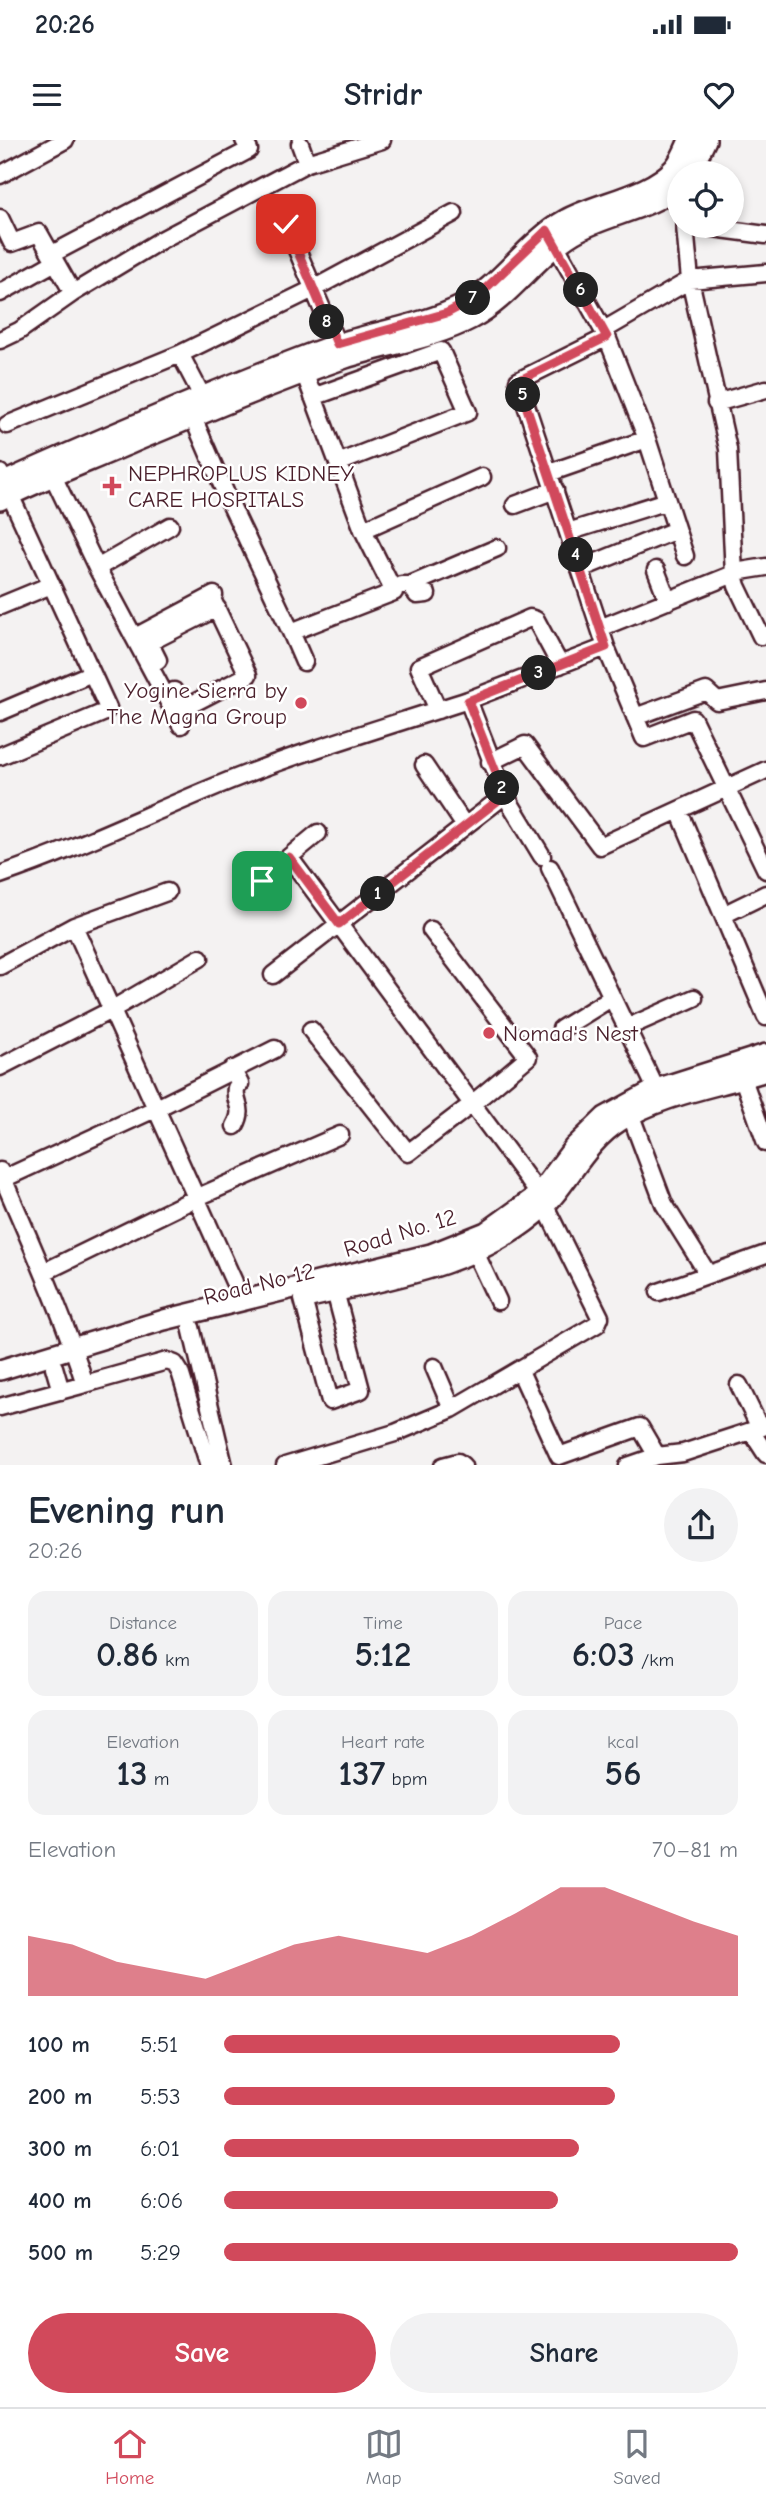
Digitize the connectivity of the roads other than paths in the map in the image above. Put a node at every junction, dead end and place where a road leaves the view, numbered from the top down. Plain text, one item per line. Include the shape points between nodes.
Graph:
1 (65, 140) edge
2 (244, 140) edge
3 (383, 140) edge
4 (689, 140) edge
5 (706, 140) edge
6 (300, 144) dead end
7 (696, 161) edge
8 (307, 163) junction
9 (0, 175) edge
10 (667, 195) edge
11 (454, 214) dead end
12 (0, 218) edge
13 (286, 224) dead end
14 (744, 233) edge
15 (766, 236) edge
16 (551, 238) junction
17 (686, 238) edge
18 (6, 246) edge
19 (54, 258) junction
20 (766, 273) edge
21 (690, 280) junction
22 (313, 289) junction
23 (0, 293) edge
24 (73, 293) junction
25 (605, 334) junction
26 (0, 340) edge
27 (337, 344) junction
28 (180, 354) junction
29 (302, 366) junction
30 (766, 389) edge
31 (313, 397) junction
32 (716, 403) junction
33 (194, 405) junction
34 (7, 425) dead end
35 (647, 439) junction
36 (338, 463) junction
37 (549, 473) junction
38 (53, 476) junction
39 (482, 477) dead end
40 (3, 487) edge
41 (555, 490) junction
42 (667, 501) junction
43 (515, 505) dead end
44 (170, 526) dead end
45 (363, 530) junction
46 (676, 530) junction
47 (568, 532) junction
48 (497, 548) dead end
49 (685, 556) dead end
50 (766, 567) edge
51 (97, 568) junction
52 (580, 569) junction
53 (656, 570) dead end
54 (734, 575) junction
55 (51, 585) junction
56 (410, 585) junction
57 (394, 592) junction
58 (427, 594) dead end
59 (214, 600) junction
60 (668, 601) junction
61 (0, 606) edge
62 (600, 628) junction
63 (291, 632) junction
64 (766, 635) edge
65 (135, 637) junction
66 (606, 647) junction
67 (154, 662) junction
68 (304, 662) dead end
69 (560, 665) junction
70 (92, 673) junction
71 (766, 691) edge
72 (468, 701) junction
73 (438, 710) junction
74 (0, 712) edge
75 (635, 717) junction
76 (181, 725) dead end
77 (0, 755) edge
78 (490, 762) junction
79 (424, 765) dead end
80 (766, 770) edge
81 (726, 790) junction
82 (505, 795) junction
83 (679, 811) junction
84 (465, 825) junction
85 (318, 833) dead end
86 (289, 857) junction
87 (766, 870) edge
88 (0, 875) edge
89 (262, 881) dead end
90 (167, 892) dead end
91 (766, 894) edge
92 (723, 915) junction
93 (339, 924) junction
94 (74, 926) junction
95 (431, 930) dead end
96 (200, 958) dead end
97 (0, 966) edge
98 (273, 975) dead end
99 (611, 998) junction
100 (694, 998) dead end
101 (111, 1010) junction
102 (766, 1017) edge
103 (626, 1028) junction
104 (561, 1029) dead end
105 (311, 1030) dead end
106 (275, 1049) dead end
107 (766, 1054) edge
108 (0, 1067) edge
109 (233, 1069) junction
110 (766, 1071) edge
111 (743, 1079) junction
112 (656, 1089) junction
113 (472, 1104) junction
114 (157, 1108) junction
115 (631, 1116) junction
116 (235, 1126) dead end
117 (340, 1135) dead end
118 (766, 1143) edge
119 (2, 1175) edge
120 (198, 1197) junction
121 (542, 1200) junction
122 (475, 1252) junction
123 (766, 1254) edge
124 (44, 1272) junction
125 (708, 1274) junction
126 (234, 1282) dead end
127 (335, 1291) junction
128 (659, 1292) dead end
129 (303, 1299) junction
130 (498, 1301) dead end
131 (191, 1327) junction
132 (75, 1354) junction
133 (54, 1367) junction
134 (434, 1367) dead end
135 (0, 1370) edge
136 (520, 1371) junction
137 (0, 1383) edge
138 (85, 1384) junction
139 (739, 1385) dead end
140 (61, 1391) junction
141 (0, 1407) edge
142 (446, 1409) junction
143 (759, 1428) edge
144 (766, 1454) edge
145 (657, 1456) junction
146 (687, 1459) edge
147 (209, 1465) edge
148 (224, 1465) edge
149 (285, 1465) edge
150 (443, 1465) edge
151 (463, 1465) edge
152 (628, 1465) edge

1 - 9 street
2 - 19 street via 249,150
3 - 8 street
4 - 16 main road via 666,175 594,207
5 - 7 main road
6 - 8 street
8 - 24 street via 161,240
10 - 16 main road
11 - 22 street
12 - 18 street
13 - 22 street
14 - 15 street
16 - 25 street
16 - 27 main road via 447,313
16 - 29 main road via 475,317 452,328
17 - 21 street
18 - 19 street via 39,233
19 - 23 street
19 - 24 street
20 - 21 street
21 - 25 street
21 - 32 street
22 - 27 street
22 - 28 street
24 - 26 street
25 - 35 street
25 - 37 street via 518,381
27 - 29 main road
28 - 33 street
28 - 34 street
29 - 31 street
29 - 33 main road
30 - 32 street
31 - 36 street
31 - 36 street via 441,351 468,412
32 - 54 street via 728,449
33 - 38 main road
33 - 40 main road via 47,461
33 - 63 street via 229,501
35 - 37 street
35 - 42 street
36 - 45 street
37 - 41 street
38 - 40 main road
38 - 51 street
39 - 45 street
40 - 55 street
41 - 43 street
41 - 47 street
42 - 46 street
42 - 47 street
44 - 51 street
45 - 57 street
46 - 49 street
46 - 52 street
47 - 52 street
48 - 56 street
50 - 54 street
51 - 65 street
52 - 62 street
53 - 60 street
54 - 60 street
54 - 64 street via 761,636
55 - 61 street
55 - 70 street
56 - 57 street via 401,585
56 - 58 street via 417,595
57 - 63 street
59 - 65 street
59 - 67 street via 154,640
59 - 67 street via 248,671 245,678 184,708
60 - 62 street
62 - 66 street
63 - 68 street
65 - 67 street
66 - 69 street
66 - 75 street
67 - 76 street
69 - 72 street
69 - 73 street via 536,620 530,618 419,667
70 - 74 street
70 - 77 street via 108,708 105,712
71 - 75 street via 717,701 706,691
72 - 73 street
72 - 78 street
73 - 88 street via 232,780
75 - 81 street via 644,737 693,719
78 - 82 street
78 - 83 street via 525,745 600,846
79 - 84 street
80 - 81 street
81 - 83 street
81 - 87 street
82 - 84 street
82 - 99 street via 546,862
83 - 92 street
84 - 93 street
85 - 86 street
86 - 89 street
86 - 93 street
90 - 94 street
91 - 92 street
92 - 102 street
93 - 98 street
93 - 113 street
94 - 97 street
94 - 101 street
95 - 113 street via 528,1057
96 - 101 street
99 - 103 street
99 - 104 street
100 - 103 street
101 - 108 street
101 - 114 street
103 - 112 street
105 - 113 street via 408,1153
106 - 109 street
107 - 112 main road, Road No. 12
109 - 114 street
109 - 116 street via 240,1084 235,1094 241,1112
110 - 111 main road, Road No 12
111 - 115 main road, Road No 12 via 664,1101
111 - 118 street
112 - 121 main road, Road No. 12 via 605,1116 574,1147
113 - 121 street
114 - 119 street
114 - 120 street
115 - 121 main road, Road No 12 via 600,1136
115 - 125 street via 664,1204
117 - 120 street
119 - 124 street
120 - 124 street
120 - 126 street
121 - 122 main road, Road No 12 via 534,1216
121 - 132 main road, Road No. 12 via 431,1254 164,1320
121 - 136 street via 600,1317 597,1324
122 - 127 main road, Road No 12
122 - 130 street
123 - 125 street
124 - 132 street
125 - 128 street
127 - 129 main road, Road No 12
127 - 129 street via 361,1390 330,1401
129 - 131 main road, Road No 12
131 - 132 main road, Road No 12
131 - 148 street
132 - 133 main road, Road No 12
132 - 135 main road, Road No. 12
132 - 138 street
133 - 137 main road, Road No 12
133 - 140 street
134 - 142 street
136 - 142 street
136 - 145 street via 559,1456 640,1427
138 - 140 street
138 - 147 street via 167,1361 176,1364
139 - 143 street
140 - 141 street
142 - 149 street via 395,1433
143 - 144 street
143 - 146 street
145 - 146 street
145 - 152 street
150 - 151 street

